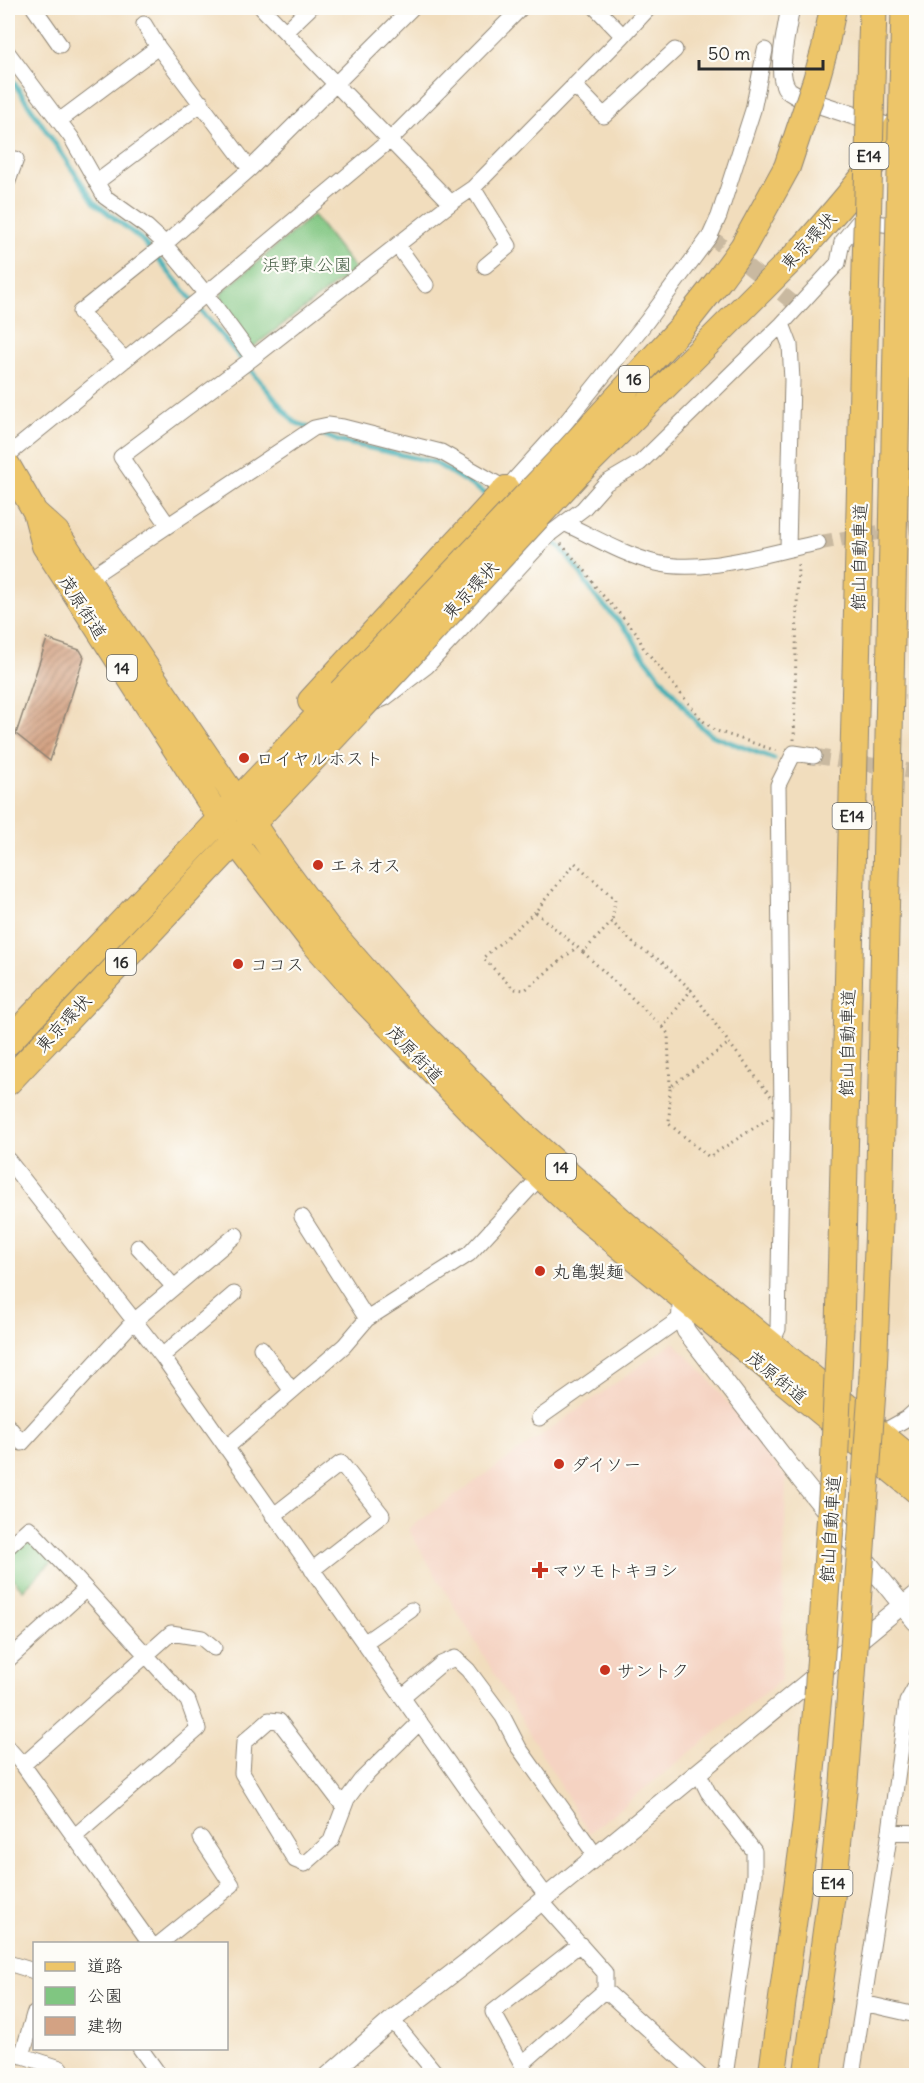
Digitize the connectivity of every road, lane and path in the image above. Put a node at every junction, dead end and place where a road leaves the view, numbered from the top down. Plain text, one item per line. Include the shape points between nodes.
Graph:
1 (34, 8) edge
2 (262, 8) edge
3 (310, 8) edge
4 (412, 8) edge
5 (521, 8) edge
6 (596, 8) edge
7 (649, 8) edge
8 (790, 8) edge
9 (833, 8) edge
10 (873, 8) edge
11 (905, 8) edge
12 (144, 24) dead end
13 (286, 31) junction
14 (623, 36) junction
15 (60, 45) dead end
16 (158, 47) junction
17 (675, 50) dead end
18 (765, 50) dead end
19 (8, 53) edge
20 (336, 84) junction
21 (574, 85) junction
22 (916, 88) edge
23 (202, 103) junction
24 (59, 121) junction
25 (906, 133) edge
26 (391, 139) junction
27 (16, 159) dead end
28 (250, 170) junction
29 (8, 181) edge
30 (97, 182) junction
31 (473, 188) junction
32 (451, 203) junction
33 (916, 228) edge
34 (165, 244) junction
35 (397, 245) junction
36 (485, 266) dead end
37 (426, 285) dead end
38 (206, 294) junction
39 (782, 324) junction
40 (253, 358) junction
41 (125, 360) junction
42 (8, 455) edge
43 (8, 465) edge
44 (506, 489) junction
45 (564, 523) junction
46 (168, 525) junction
47 (551, 532) junction
48 (818, 543) tunnel mouth
49 (793, 547) junction
50 (80, 585) junction
51 (359, 710) junction
52 (794, 753) junction
53 (814, 756) tunnel mouth
54 (235, 804) junction
55 (244, 833) junction
56 (535, 912) junction
57 (612, 922) junction
58 (577, 947) junction
59 (583, 952) junction
60 (691, 990) junction
61 (663, 1027) junction
62 (8, 1042) edge
63 (729, 1042) junction
64 (8, 1082) edge
65 (670, 1087) junction
66 (782, 1110) junction
67 (8, 1160) edge
68 (540, 1177) junction
69 (302, 1216) dead end
70 (236, 1235) dead end
71 (138, 1247) dead end
72 (685, 1271) junction
73 (174, 1287) junction
74 (234, 1294) dead end
75 (681, 1308) junction
76 (367, 1319) junction
77 (133, 1322) junction
78 (771, 1344) junction
79 (261, 1348) dead end
80 (162, 1356) junction
81 (292, 1391) junction
82 (916, 1410) edge
83 (539, 1418) dead end
84 (8, 1426) edge
85 (881, 1433) junction
86 (226, 1448) junction
87 (916, 1462) edge
88 (916, 1491) edge
89 (273, 1516) junction
90 (8, 1547) edge
91 (312, 1570) junction
92 (86, 1589) junction
93 (916, 1593) edge
94 (902, 1605) junction
95 (411, 1610) dead end
96 (916, 1622) edge
97 (364, 1643) junction
98 (214, 1648) dead end
99 (146, 1655) junction
100 (8, 1660) edge
101 (916, 1686) edge
102 (402, 1697) junction
103 (420, 1722) junction
104 (8, 1748) edge
105 (23, 1765) junction
106 (698, 1772) junction
107 (344, 1807) junction
108 (890, 1831) junction
109 (916, 1833) edge
110 (74, 1837) junction
111 (201, 1838) dead end
112 (596, 1856) junction
113 (544, 1899) junction
114 (150, 1942) edge
115 (161, 1942) edge
116 (580, 1944) junction
117 (8, 1963) edge
118 (33, 1971) edge
119 (605, 1990) junction
120 (863, 2003) junction
121 (916, 2015) edge
122 (33, 2016) edge
123 (392, 2020) junction
124 (141, 2050) edge
125 (15, 2054) edge
126 (526, 2070) edge
127 (58, 2076) edge
128 (160, 2076) edge
129 (328, 2076) edge
130 (438, 2076) edge
131 (700, 2076) edge
132 (725, 2076) edge
133 (772, 2076) edge
134 (807, 2076) edge
135 (852, 2076) edge

1 - 15 street
2 - 13 street
3 - 13 street
4 - 20 street
5 - 26 street
6 - 14 street
7 - 14 street
8 - 25 street via 782,67 788,89 800,98
9 - 54 highway, 東京環状 / 16, bridge via 816,80 787,167 743,247 719,280 681,328 564,456
10 - 133 highway, 館山自動車道 / E14, bridge via 834,1470 806,1825
11 - 134 highway, 館山自動車道 / E14, bridge via 873,1376 835,1863
12 - 16 street
13 - 20 street
14 - 21 street
16 - 23 street
16 - 24 street
17 - 21 street via 603,116
18 - 44 street via 753,110 710,236 562,427
19 - 24 street
20 - 26 street
20 - 28 street
21 - 31 street
22 - 25 highway, 東京環状 / 16
23 - 28 street
23 - 30 street
24 - 30 street
25 - 51 highway, 東京環状 / 16, bridge via 804,247 578,473
26 - 32 street
26 - 38 street
27 - 29 street
28 - 34 street
30 - 34 street via 105,197
31 - 32 street
31 - 36 street via 509,246
32 - 35 street
33 - 39 street via 859,222 842,242 838,263
34 - 38 street
34 - 41 street via 80,312
35 - 37 street
35 - 40 street
38 - 40 street
38 - 41 street
39 - 45 street via 640,463 606,483
39 - 49 street via 790,345 792,380
40 - 46 street via 121,457
41 - 42 street
43 - 50 main road, 茂原街道 / 14 via 35,512 57,532
44 - 46 street via 441,452 328,425 314,428
44 - 54 highway, 16 via 273,742
45 - 47 street
45 - 49 street via 622,550 681,567 722,564
46 - 50 street
47 - 51 street via 427,666 385,698
47 - 52 path via 636,632 643,647 702,720 714,730 774,751
48 - 49 street
49 - 52 path
50 - 54 main road, 茂原街道 / 14
51 - 55 highway, 東京環状 / 16
52 - 53 street
52 - 66 street via 778,785
54 - 55 main road, 茂原街道 / 14
54 - 62 highway, 東京環状 / 16
55 - 64 highway, 東京環状 / 16
55 - 68 main road, 茂原街道 / 14 via 312,942 477,1118
55 - 72 main road, 茂原街道 / 14 via 411,1022 525,1135
56 - 57 path via 575,863 615,899
56 - 58 path
56 - 58 path via 483,958 514,989 525,990
57 - 59 path
57 - 60 path via 636,946 661,960
58 - 59 path
59 - 61 path
60 - 61 path
60 - 63 path
61 - 65 path via 668,1034
63 - 65 path
63 - 66 path
65 - 66 path via 669,1124 709,1157
66 - 78 street via 778,1329
67 - 77 street
68 - 75 main road, 茂原街道 / 14
68 - 76 street via 469,1254
69 - 76 street
70 - 73 street
71 - 73 street
72 - 75 street
72 - 78 main road, 茂原街道 / 14
73 - 77 street
74 - 80 street
75 - 83 street
75 - 88 main road, 茂原街道 / 14
75 - 94 street via 694,1341
76 - 81 street via 344,1346
77 - 80 street
77 - 84 street via 22,1443
78 - 85 main road, 茂原街道 / 14
79 - 81 street
80 - 86 street
81 - 86 street
82 - 85 street
85 - 87 main road, 茂原街道 / 14
86 - 89 street
89 - 91 street
89 - 91 street via 341,1463 382,1515
90 - 92 street via 29,1528
91 - 97 street
92 - 99 street
92 - 100 street
93 - 94 street
94 - 96 street
94 - 106 street
95 - 97 street
97 - 102 street
98 - 99 street via 202,1638 171,1633
99 - 105 street
99 - 110 street via 188,1701 198,1729
101 - 108 street via 907,1702
102 - 103 street
102 - 112 street via 441,1664 455,1658 503,1717 519,1748
103 - 107 street via 361,1780
103 - 113 street
104 - 105 street
105 - 110 street
106 - 112 street
106 - 132 street via 708,1792 754,1851 754,1875
107 - 107 street via 331,1841 305,1864 295,1860 242,1773 244,1742 269,1720 279,1721
108 - 109 street
108 - 120 street
110 - 114 street
111 - 115 street via 232,1885
112 - 113 street
113 - 116 street
113 - 123 street
116 - 119 street via 605,1973
116 - 126 street via 493,2012
117 - 118 street
119 - 126 street
119 - 131 street
120 - 121 street
120 - 135 street
122 - 125 street
123 - 129 street
123 - 130 street
124 - 128 street
125 - 127 street via 60,2068

